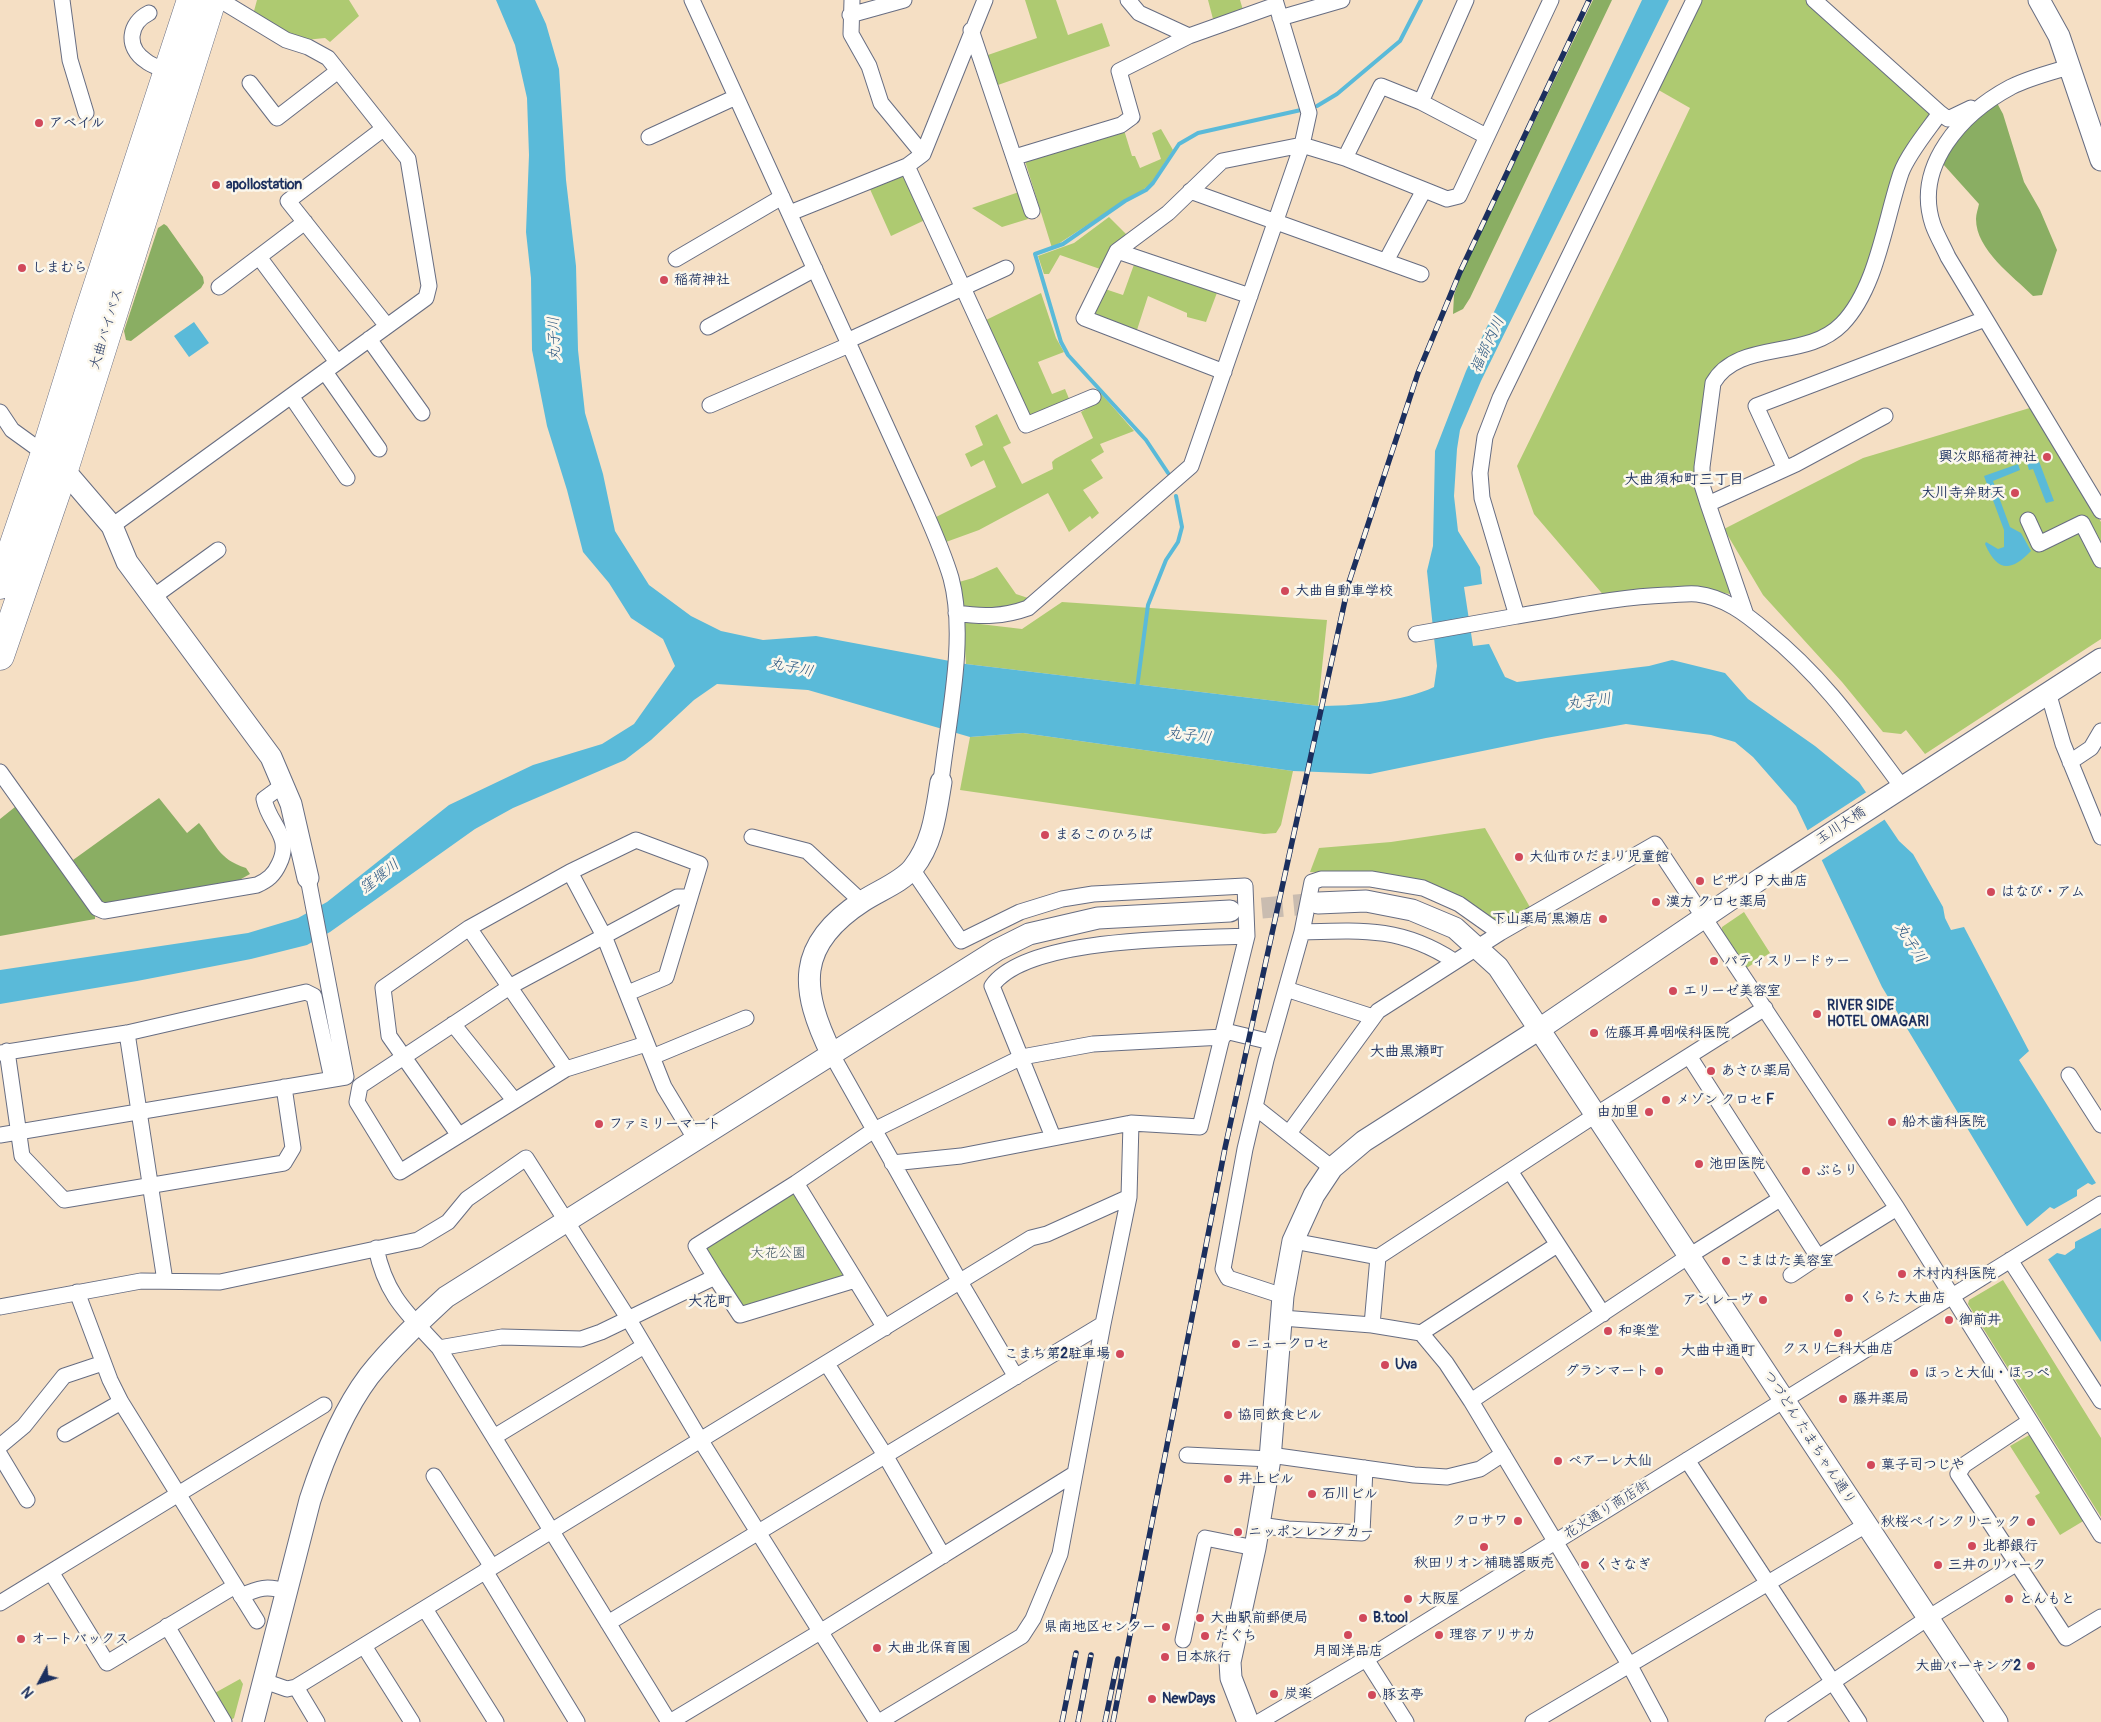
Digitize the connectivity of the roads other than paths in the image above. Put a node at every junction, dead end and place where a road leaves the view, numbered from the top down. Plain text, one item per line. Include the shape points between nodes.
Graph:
1 (62, 0) edge
2 (191, 0) edge
3 (212, 0) edge
4 (220, 0) edge
5 (692, 0) edge
6 (904, 0) edge
7 (985, 0) edge
8 (1128, 0) edge
9 (1342, 0) edge
10 (1466, 0) edge
11 (1551, 0) edge
12 (1694, 0) edge
13 (1814, 0) edge
14 (2039, 0) edge
15 (851, 8) edge
16 (1277, 8) edge
17 (149, 13) dead end
18 (192, 30) junction
19 (971, 30) junction
20 (1189, 36) junction
21 (2068, 67) junction
22 (338, 71) junction
23 (168, 72) junction
24 (250, 83) dead end
25 (736, 97) junction
26 (1421, 102) junction
27 (1980, 107) junction
28 (86, 113) dead end
29 (1940, 113) junction
30 (383, 129) junction
31 (1486, 136) junction
32 (649, 137) dead end
33 (1302, 145) junction
34 (923, 154) junction
35 (1015, 157) junction
36 (1345, 158) junction
37 (2101, 160) edge
38 (906, 166) junction
39 (1424, 190) junction
40 (1190, 191) junction
41 (782, 197) junction
42 (1032, 211) dead end
43 (790, 213) junction
44 (305, 222) junction
45 (1275, 223) junction
46 (1117, 251) junction
47 (259, 257) junction
48 (676, 259) dead end
49 (1386, 261) junction
50 (1006, 268) dead end
51 (815, 269) junction
52 (1421, 274) dead end
53 (219, 287) dead end
54 (963, 288) junction
55 (1250, 296) junction
56 (1985, 318) junction
57 (387, 326) junction
58 (708, 327) dead end
59 (369, 339) junction
60 (848, 343) junction
61 (337, 362) junction
62 (325, 372) junction
63 (1224, 372) junction
64 (291, 396) junction
65 (1093, 398) dead end
66 (710, 405) dead end
67 (0, 412) edge
68 (422, 413) dead end
69 (1885, 416) dead end
70 (379, 448) dead end
71 (54, 462) junction
72 (1785, 469) junction
73 (348, 478) dead end
74 (1708, 504) junction
75 (2101, 512) edge
76 (2028, 520) dead end
77 (112, 526) junction
78 (218, 550) dead end
79 (2101, 560) edge
80 (0, 585) edge
81 (153, 597) junction
82 (956, 613) junction
83 (1746, 615) junction
84 (1517, 616) junction
85 (1416, 634) dead end
86 (0, 656) edge
87 (2101, 658) edge
88 (2048, 692) junction
89 (2101, 731) edge
90 (2070, 762) junction
91 (0, 772) edge
92 (941, 782) joint
93 (283, 785) junction
94 (1902, 787) junction
95 (2099, 829) edge
96 (752, 837) dead end
97 (912, 869) junction
98 (570, 872) junction
99 (308, 878) joint
100 (689, 897) junction
101 (862, 902) junction
102 (1318, 904) tunnel mouth
103 (1230, 911) tunnel mouth
104 (1705, 917) junction
105 (469, 928) junction
106 (1302, 932) junction
107 (1500, 932) junction
108 (604, 936) junction
109 (1247, 936) junction
110 (1478, 946) junction
111 (1454, 961) junction
112 (511, 986) junction
113 (1286, 989) junction
114 (628, 993) junction
115 (1765, 1008) junction
116 (1373, 1016) junction
117 (746, 1018) dead end
118 (453, 1024) junction
119 (1541, 1028) junction
120 (127, 1032) junction
121 (1224, 1034) junction
122 (1271, 1042) junction
123 (649, 1051) junction
124 (4, 1052) edge
125 (832, 1055) junction
126 (1689, 1056) junction
127 (403, 1057) junction
128 (1022, 1057) junction
129 (566, 1069) junction
130 (2069, 1076) dead end
131 (339, 1078) junction
132 (360, 1086) junction
133 (284, 1087) junction
134 (514, 1100) junction
135 (1255, 1107) junction
136 (138, 1110) junction
137 (1596, 1114) junction
138 (1131, 1123) junction
139 (2101, 1125) edge
140 (874, 1130) junction
141 (19, 1132) junction
142 (1289, 1133) junction
143 (458, 1134) junction
144 (0, 1135) edge
145 (1053, 1137) junction
146 (696, 1140) junction
147 (892, 1163) junction
148 (1332, 1168) junction
149 (1510, 1172) junction
150 (151, 1184) junction
151 (796, 1184) junction
152 (1129, 1197) junction
153 (1780, 1198) junction
154 (2101, 1204) edge
155 (1897, 1208) junction
156 (567, 1220) junction
157 (1293, 1241) junction
158 (1557, 1245) junction
159 (376, 1248) junction
160 (1689, 1256) junction
161 (1378, 1257) junction
162 (1818, 1257) junction
163 (2013, 1259) junction
164 (1790, 1275) dead end
165 (715, 1277) junction
166 (855, 1280) junction
167 (166, 1282) junction
168 (960, 1282) junction
169 (77, 1292) junction
170 (1283, 1296) junction
171 (1954, 1296) junction
172 (0, 1307) edge
173 (1603, 1314) junction
174 (628, 1318) junction
175 (1282, 1318) junction
176 (418, 1324) junction
177 (1103, 1324) junction
178 (1372, 1325) junction
179 (885, 1328) junction
180 (1421, 1333) junction
181 (644, 1346) junction
182 (439, 1348) junction
183 (103, 1363) junction
184 (827, 1364) junction
185 (1016, 1377) junction
186 (1471, 1400) junction
187 (1784, 1401) junction
188 (2101, 1401) edge
189 (121, 1402) junction
190 (324, 1406) dead end
191 (2030, 1421) junction
192 (64, 1434) dead end
193 (494, 1437) junction
194 (701, 1440) junction
195 (0, 1446) edge
196 (1503, 1454) junction
197 (1187, 1455) dead end
198 (0, 1456) edge
199 (885, 1456) junction
200 (1270, 1457) junction
201 (1686, 1460) junction
202 (1365, 1468) junction
203 (1074, 1474) junction
204 (434, 1476) dead end
205 (176, 1494) junction
206 (27, 1500) dead end
207 (1260, 1525) junction
208 (1866, 1525) junction
209 (759, 1531) junction
210 (552, 1532) junction
211 (2101, 1535) edge
212 (1556, 1542) junction
213 (1255, 1548) junction
214 (943, 1556) junction
215 (2018, 1563) junction
216 (488, 1569) junction
217 (51, 1572) junction
218 (1769, 1583) junction
219 (238, 1591) junction
220 (286, 1592) junction
221 (0, 1604) edge
222 (425, 1609) junction
223 (2101, 1617) edge
224 (1928, 1618) junction
225 (256, 1621) dead end
226 (608, 1623) junction
227 (168, 1626) junction
228 (820, 1632) junction
229 (1183, 1640) dead end
230 (364, 1646) junction
231 (1366, 1659) junction
232 (1630, 1666) junction
233 (264, 1681) junction
234 (1833, 1682) junction
235 (296, 1688) junction
236 (224, 1722) edge
237 (253, 1722) edge
238 (318, 1722) edge
239 (412, 1722) edge
240 (496, 1722) edge
241 (577, 1722) edge
242 (669, 1722) edge
243 (878, 1722) edge
244 (1248, 1722) edge
245 (1259, 1722) edge
246 (1406, 1722) edge
247 (1533, 1722) edge
248 (1660, 1722) edge
249 (1773, 1722) edge
250 (1859, 1722) edge
251 (1997, 1722) edge

1 - 28 street via 70,60
2 - 18 highway, 大曲バイパス
3 - 18 highway, 大曲バイパス
4 - 22 street via 286,40 308,46 328,58
5 - 25 street
6 - 15 street
7 - 19 street
8 - 20 street via 1139,13
9 - 16 street
10 - 26 street
11 - 31 street
12 - 84 street via 1500,398 1485,437 1480,473 1482,498
13 - 29 street
14 - 21 street via 2059,36
15 - 34 street via 850,34 869,66 881,103
16 - 20 street
16 - 33 street via 1309,113
17 - 23 street via 132,28 134,48 147,62
18 - 23 highway, 大曲バイパス
18 - 71 highway, 大曲バイパス
19 - 34 street
19 - 35 street
20 - 35 street via 1119,72 1132,117 1121,125
21 - 27 street via 2012,86
21 - 37 street
22 - 24 street via 277,118
22 - 30 street
23 - 71 highway, 大曲バイパス via 86,318
25 - 32 street
25 - 41 street
26 - 31 street
26 - 36 street via 1381,86
27 - 29 street via 1948,118
27 - 56 street via 1942,146 1932,168 1930,206 1933,225 1948,257
29 - 74 street via 1902,171 1869,280 1851,314 1827,336 1806,346 1739,359 1719,372 1713,383 1702,467 1702,485
30 - 44 street via 288,201
30 - 57 street via 408,159 429,286 426,298
31 - 39 street via 1459,196 1447,199
33 - 36 street
33 - 40 street via 1222,161
33 - 45 street
34 - 38 street
35 - 42 street
36 - 39 street
38 - 43 street
38 - 54 street
39 - 49 street
40 - 45 street
40 - 46 street via 1168,213
41 - 43 street
41 - 48 street
43 - 51 street
44 - 47 street
44 - 57 street
45 - 49 street
45 - 55 street
46 - 55 street
46 - 63 street via 1084,318
47 - 53 street
47 - 61 street
49 - 52 street
50 - 54 street
51 - 58 street
51 - 60 street
54 - 60 street
54 - 65 street via 1026,425
55 - 63 street
56 - 72 street via 1756,406
56 - 75 street
57 - 59 street
59 - 61 street
59 - 68 street
60 - 66 street
60 - 82 street via 945,560
61 - 62 street
62 - 64 street
62 - 70 street
63 - 82 street via 1191,466 1177,480 1028,608 1009,615 979,617
64 - 73 street
64 - 77 street
67 - 71 street via 12,430
69 - 72 street
71 - 77 street
71 - 80 highway, 大曲バイパス
71 - 86 highway, 大曲バイパス
72 - 74 street
74 - 83 street
76 - 79 street via 2039,544 2082,523
77 - 81 street via 127,562
78 - 81 street
81 - 93 street via 271,757
82 - 92 street via 957,646
83 - 84 street via 1727,603 1697,594 1635,596
83 - 94 street via 1820,680 1850,715
84 - 85 street
87 - 88 street, 玉川大橋
88 - 90 street
88 - 94 street, 玉川大橋
89 - 90 street via 2091,748
90 - 95 street
91 - 93 street via 97,908 104,911 267,881 282,858 284,844 264,800
92 - 97 street via 928,845
93 - 99 street via 291,804
94 - 104 street, 玉川大橋
96 - 101 street via 807,851
97 - 101 street
97 - 109 street via 961,941 1020,912 1062,899 1093,894 1245,886
98 - 100 street via 636,840 700,864
98 - 105 street
98 - 108 street
99 - 131 street
100 - 108 street via 677,897
100 - 114 street via 666,978
101 - 125 street via 824,935 814,952 809,971 811,1006
102 - 110 street, つづどん たまちゃん通り via 1366,901 1412,910 1455,928
103 - 125 street via 1098,918 1029,934 977,961
104 - 107 street via 1654,844
104 - 115 street
104 - 119 street, 玉川大橋
105 - 112 street
105 - 127 street via 383,988 389,1036
106 - 107 street via 1312,882 1371,879 1401,883 1443,896
106 - 111 street via 1384,932 1413,939
106 - 113 street
107 - 110 street
108 - 112 street
108 - 114 street
109 - 121 street
109 - 128 street via 1096,944 1045,956 1004,974 992,986
110 - 111 street
110 - 119 street, つづどん たまちゃん通り via 1498,967
111 - 116 street
112 - 118 street
112 - 129 street
113 - 116 street
113 - 122 street
114 - 123 street
115 - 126 street
115 - 155 street
116 - 142 street
117 - 123 street
118 - 127 street
118 - 134 street
119 - 137 street, つづどん たまちゃん通り
119 - 148 street, 玉川大橋 via 1364,1141
120 - 124 street
120 - 131 street via 306,992 314,996
120 - 136 street
121 - 122 street
121 - 128 street via 1093,1044
121 - 138 street via 1200,1127
122 - 135 street
123 - 129 street
123 - 146 street via 664,1087
124 - 141 street
125 - 140 street
125 - 146 street
126 - 137 street
126 - 153 street
127 - 132 street
127 - 143 street
128 - 140 street
128 - 145 street
129 - 134 street
130 - 139 street
131 - 132 street
131 - 133 street
132 - 143 street via 357,1102 400,1172
133 - 136 street
133 - 150 street via 293,1148 284,1163
134 - 143 street
135 - 142 street
135 - 170 street via 1223,1269 1228,1278
136 - 141 street
136 - 150 street
137 - 149 street
137 - 160 street, つづどん たまちゃん通り
138 - 145 street
138 - 152 street
140 - 147 street
140 - 151 street
141 - 144 street
141 - 150 street via 22,1156 64,1200
142 - 148 street
145 - 147 street via 961,1156
146 - 156 street
147 - 168 street
148 - 157 street, 玉川大橋 via 1310,1203
149 - 158 street
149 - 161 street
150 - 167 street
151 - 165 street via 696,1246
151 - 166 street
152 - 168 street via 1031,1238
152 - 177 street
153 - 160 street
153 - 162 street
154 - 163 street, 花火通り商店街
155 - 162 street
155 - 171 street
156 - 159 street via 526,1158 467,1199 448,1222 418,1240
156 - 174 street
156 - 176 street via 446,1297
157 - 161 street
157 - 170 street, 玉川大橋
158 - 173 street
158 - 180 street
159 - 167 street via 220,1282
159 - 176 street via 380,1271 392,1295
160 - 173 street
160 - 187 street, つづどん たまちゃん通り
161 - 178 street
162 - 164 street
163 - 171 street, 花火通り商店街
163 - 188 street
165 - 166 street via 740,1315
165 - 174 street
166 - 179 street
167 - 169 street via 141,1281
168 - 179 street
168 - 185 street
169 - 172 street
169 - 183 street
170 - 175 street, 玉川大橋
171 - 187 street, 花火通り商店街
171 - 191 street
173 - 186 street
174 - 181 street
174 - 182 street via 582,1339 502,1337
175 - 178 street
175 - 200 street, 玉川大橋
176 - 182 street
176 - 220 street via 368,1378 333,1439 310,1500
177 - 185 street
177 - 203 street
178 - 180 street
179 - 184 street
180 - 186 street via 1446,1362
181 - 193 street
181 - 194 street
182 - 193 street
183 - 189 street
183 - 195 street via 64,1376 24,1426
184 - 194 street
184 - 199 street
185 - 199 street
186 - 196 street
187 - 201 street, 花火通り商店街
187 - 208 street, つづどん たまちゃん通り
189 - 192 street
189 - 205 street
190 - 205 street
191 - 211 street
191 - 215 street via 1964,1465 1958,1474
193 - 210 street
194 - 209 street
194 - 210 street
196 - 202 street via 1480,1469 1447,1477
196 - 212 street
197 - 200 street
198 - 206 street
199 - 209 street
199 - 214 street
200 - 202 street
200 - 207 street, 玉川大橋
201 - 212 street, 花火通り商店街
201 - 218 street
202 - 207 street via 1362,1533
203 - 214 street
203 - 243 street via 1060,1554 1034,1619 1022,1636
204 - 216 street
205 - 217 street
205 - 219 street
207 - 213 street, 玉川大橋
208 - 218 street
208 - 224 street, つづどん たまちゃん通り
209 - 226 street
209 - 228 street
210 - 216 street
210 - 226 street
212 - 231 street, 花火通り商店街
212 - 232 street
213 - 229 street via 1205,1538
213 - 244 street, 玉川大橋 via 1230,1662 1231,1678
214 - 228 street
215 - 223 street via 2066,1638
215 - 224 street
216 - 222 street
216 - 241 street
217 - 221 street
217 - 227 street via 107,1663
218 - 232 street
218 - 234 street
219 - 220 street via 272,1586
219 - 225 street
219 - 227 street
220 - 233 street
222 - 230 street
222 - 240 street
224 - 234 street
224 - 251 street, つづどん たまちゃん通り
226 - 242 street
227 - 236 street
228 - 242 street
228 - 243 street
230 - 235 street
230 - 239 street
231 - 245 street, 花火通り商店街
231 - 246 street
232 - 247 street
232 - 248 street
233 - 235 street via 287,1689
233 - 237 street
234 - 249 street
234 - 250 street
235 - 238 street

